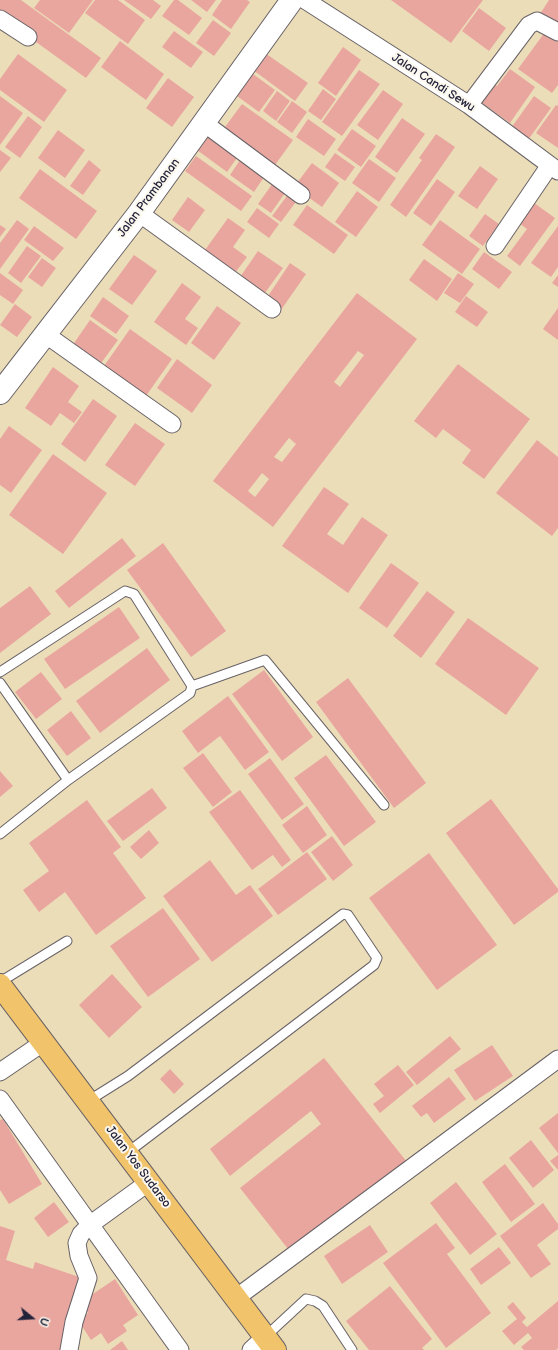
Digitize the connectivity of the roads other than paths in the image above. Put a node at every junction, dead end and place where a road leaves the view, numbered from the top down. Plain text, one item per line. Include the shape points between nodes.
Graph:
1 (292, 0) edge
2 (305, 0) edge
3 (0, 19) edge
4 (558, 32) edge
5 (28, 37) dead end
6 (469, 105) junction
7 (204, 123) junction
8 (554, 168) edge
9 (301, 195) dead end
10 (139, 213) junction
11 (495, 246) dead end
12 (272, 309) dead end
13 (45, 334) junction
14 (0, 393) edge
15 (172, 424) dead end
16 (0, 672) edge
17 (0, 682) edge
18 (192, 686) junction
19 (68, 780) junction
20 (384, 804) dead end
21 (0, 834) edge
22 (67, 941) dead end
23 (0, 983) edge
24 (44, 1042) junction
25 (558, 1059) edge
26 (0, 1072) edge
27 (0, 1099) edge
28 (88, 1101) junction
29 (127, 1153) junction
30 (149, 1182) junction
31 (91, 1224) junction
32 (236, 1298) junction
33 (264, 1346) edge
34 (69, 1350) edge
35 (180, 1350) edge
36 (352, 1350) edge

1 - 7 street, Jalan Prambanan
2 - 6 street, Jalan Candi Sewu
3 - 5 street
4 - 6 street via 537,21 529,25
6 - 8 street, Jalan Candi Sewu
7 - 9 street
7 - 10 street, Jalan Prambanan
8 - 11 street
10 - 12 street
10 - 13 street, Jalan Prambanan
13 - 14 street, Jalan Prambanan
13 - 15 street
16 - 18 lane via 125,591 134,594
17 - 19 lane
18 - 19 lane via 190,693
18 - 20 lane via 266,660
19 - 21 lane
22 - 23 lane
23 - 24 highway, Jalan Yos Sudarso
24 - 26 street
24 - 28 highway, Jalan Yos Sudarso
25 - 32 street
27 - 31 street
28 - 29 highway, Jalan Yos Sudarso
28 - 29 lane via 128,1076 343,914 348,915 377,958 374,965
29 - 30 highway, Jalan Yos Sudarso
30 - 31 street
30 - 32 highway, Jalan Yos Sudarso
31 - 34 street via 81,1234 77,1243 88,1278 74,1322
31 - 35 street
32 - 33 highway, Jalan Yos Sudarso
33 - 36 lane via 306,1299 323,1306

